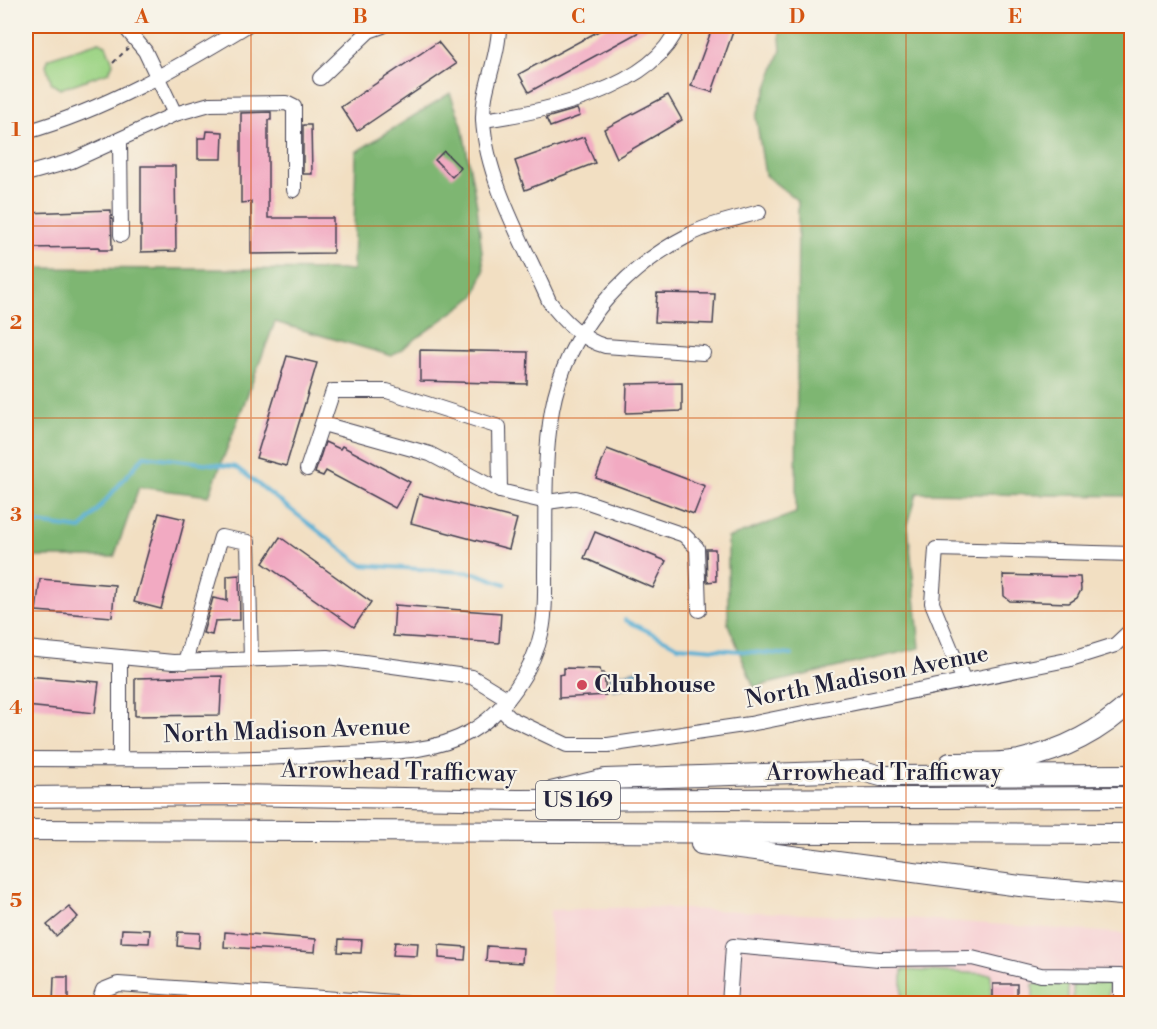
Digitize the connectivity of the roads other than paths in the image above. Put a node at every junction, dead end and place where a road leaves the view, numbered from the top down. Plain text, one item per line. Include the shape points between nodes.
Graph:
1 (124, 26) edge
2 (246, 26) edge
3 (383, 26) edge
4 (499, 26) edge
5 (678, 26) edge
6 (367, 28) edge
7 (159, 76) junction
8 (320, 78) dead end
9 (176, 114) junction
10 (483, 120) junction
11 (26, 132) edge
12 (120, 140) junction
13 (26, 174) edge
14 (294, 190) dead end
15 (759, 212) dead end
16 (122, 235) dead end
17 (582, 332) junction
18 (703, 353) dead end
19 (323, 424) junction
20 (307, 469) dead end
21 (500, 491) junction
22 (547, 502) junction
23 (1131, 554) edge
24 (699, 610) dead end
25 (1131, 629) edge
26 (26, 648) edge
27 (120, 657) junction
28 (251, 660) junction
29 (185, 662) junction
30 (964, 681) junction
31 (1131, 701) edge
32 (504, 703) junction
33 (26, 759) edge
34 (120, 759) junction
35 (863, 771) junction
36 (1131, 775) edge
37 (26, 797) edge
38 (1131, 797) edge
39 (518, 800) junction
40 (26, 830) edge
41 (624, 834) junction
42 (1131, 834) edge
43 (1131, 896) edge
44 (101, 997) edge
45 (410, 1004) edge
46 (729, 1004) edge
47 (1121, 1004) edge

1 - 7 street
2 - 7 street
3 - 6 street
4 - 10 street
5 - 10 street via 673,39 640,71 579,99 536,113
6 - 8 street
7 - 9 street
7 - 11 street via 56,123
9 - 12 street
9 - 14 street via 210,104 286,103 294,107
10 - 17 street via 495,178 549,301 561,318
12 - 13 street via 72,161
12 - 16 street
15 - 17 street, North Madison Avenue via 693,232 643,262 609,294
17 - 18 street via 591,343 605,346
17 - 22 street, North Madison Avenue via 565,366 552,411
19 - 20 street
19 - 21 street via 430,454
19 - 21 street via 333,391 387,391 499,427
21 - 22 street
22 - 24 street via 576,498 684,535 697,548
22 - 32 street, North Madison Avenue via 542,631 529,667
23 - 30 street via 936,549 932,603
25 - 30 street, North Madison Avenue via 1115,645 1067,660
26 - 27 street
27 - 29 street
27 - 34 street
28 - 29 street
28 - 29 street via 248,542 221,537
28 - 32 street via 328,657 472,677
30 - 32 street, North Madison Avenue via 720,729 608,745 567,745 510,718
31 - 35 highway via 1098,729 1060,748 1017,760 882,766
32 - 34 street, North Madison Avenue via 470,732 423,749 276,758
33 - 34 street, North Madison Avenue
35 - 36 highway via 881,776
35 - 39 highway via 605,779
37 - 39 highway, Arrowhead Trafficway / US 169 via 226,795
38 - 39 highway, Arrowhead Trafficway / US 169
40 - 41 highway, US 169
41 - 42 highway, US 169
41 - 43 highway via 1020,886
44 - 45 street via 118,984
46 - 47 street via 733,946 879,959 972,958 1041,975 1120,976

